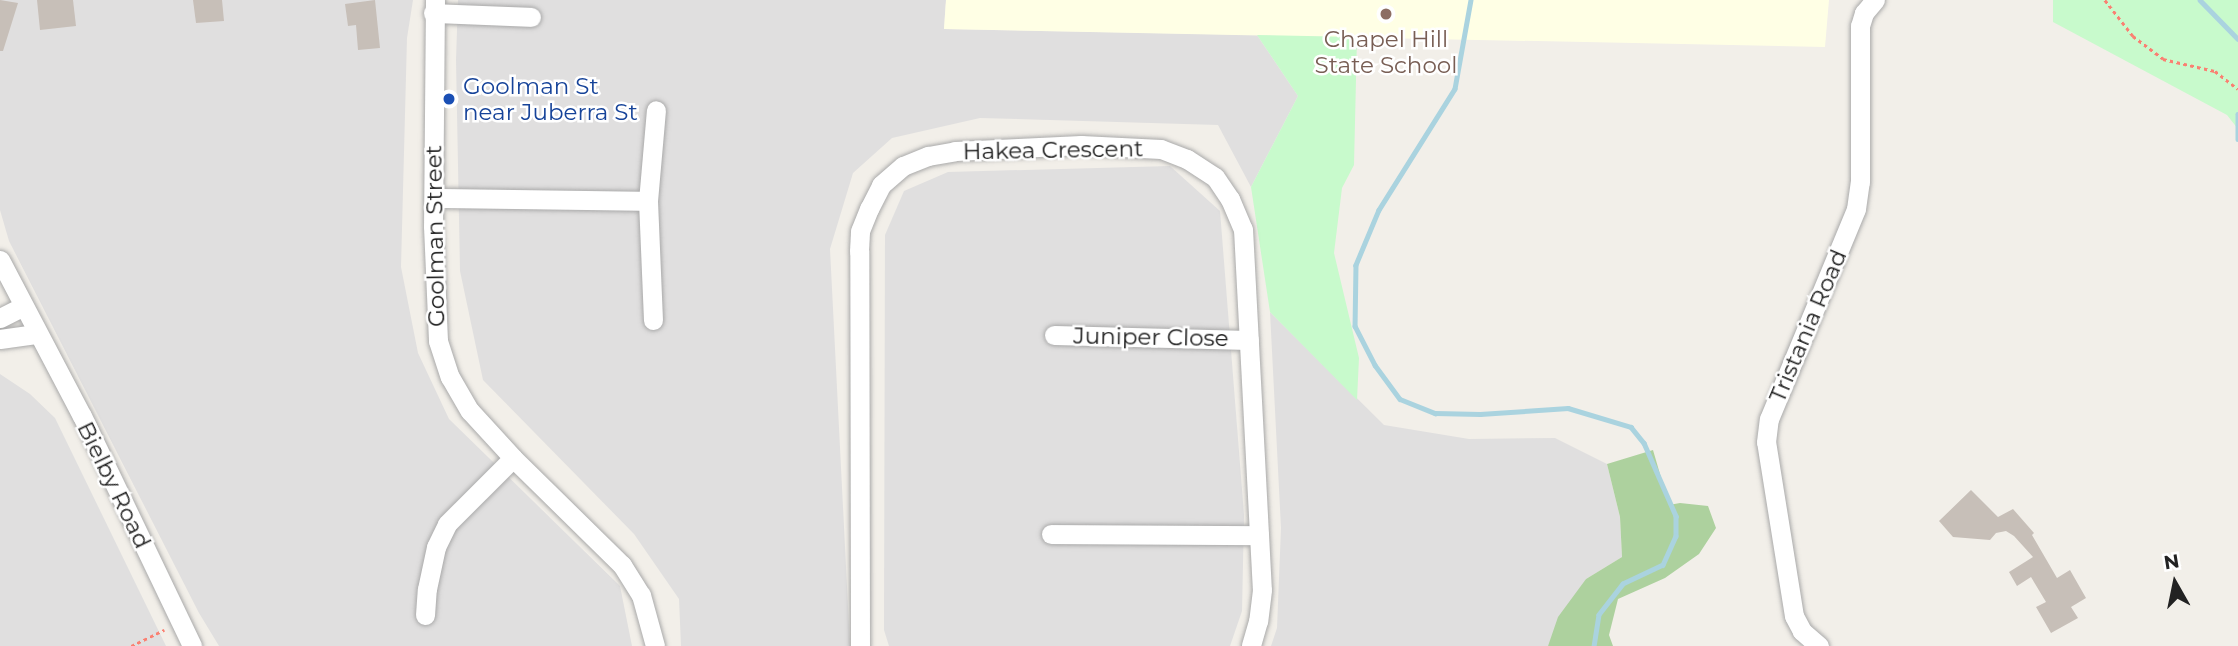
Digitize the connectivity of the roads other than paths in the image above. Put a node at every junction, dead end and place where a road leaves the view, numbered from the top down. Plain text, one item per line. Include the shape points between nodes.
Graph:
1 (1865, 4) edge
2 (434, 6) edge
3 (531, 17) dead end
4 (656, 110) dead end
5 (434, 198) junction
6 (648, 201) junction
7 (0, 260) edge
8 (0, 289) edge
9 (18, 309) junction
10 (0, 318) edge
11 (653, 320) dead end
12 (34, 329) junction
13 (1054, 335) dead end
14 (0, 339) edge
15 (1249, 340) junction
16 (513, 458) junction
17 (1051, 534) dead end
18 (1259, 535) junction
19 (425, 615) dead end
20 (192, 646) edge
21 (655, 646) edge
22 (860, 646) edge
23 (1251, 646) edge
24 (1819, 646) edge

1 - 24 street, Tristania Road via 1859,50 1856,209 1769,419 1766,442 1794,616
2 - 3 street
2 - 5 street, Goolman Street
4 - 6 street
5 - 6 street
5 - 16 street, Goolman Street via 438,341 450,377 470,411
6 - 11 street
7 - 12 street, Bielby Road
8 - 9 street, Bielby Road
9 - 10 street
9 - 12 street, Bielby Road
12 - 14 street
12 - 20 street, Bielby Road via 82,416
13 - 15 street, Juniper Close
15 - 18 street, Hakea Crescent
15 - 22 street, Hakea Crescent via 1243,229 1215,177 1187,159 1161,149 1081,145 955,151 903,166 881,185 860,231
16 - 19 street via 447,524 436,547
16 - 21 street, Goolman Street via 622,565 641,595
17 - 18 street
18 - 23 street, Hakea Crescent via 1262,590

